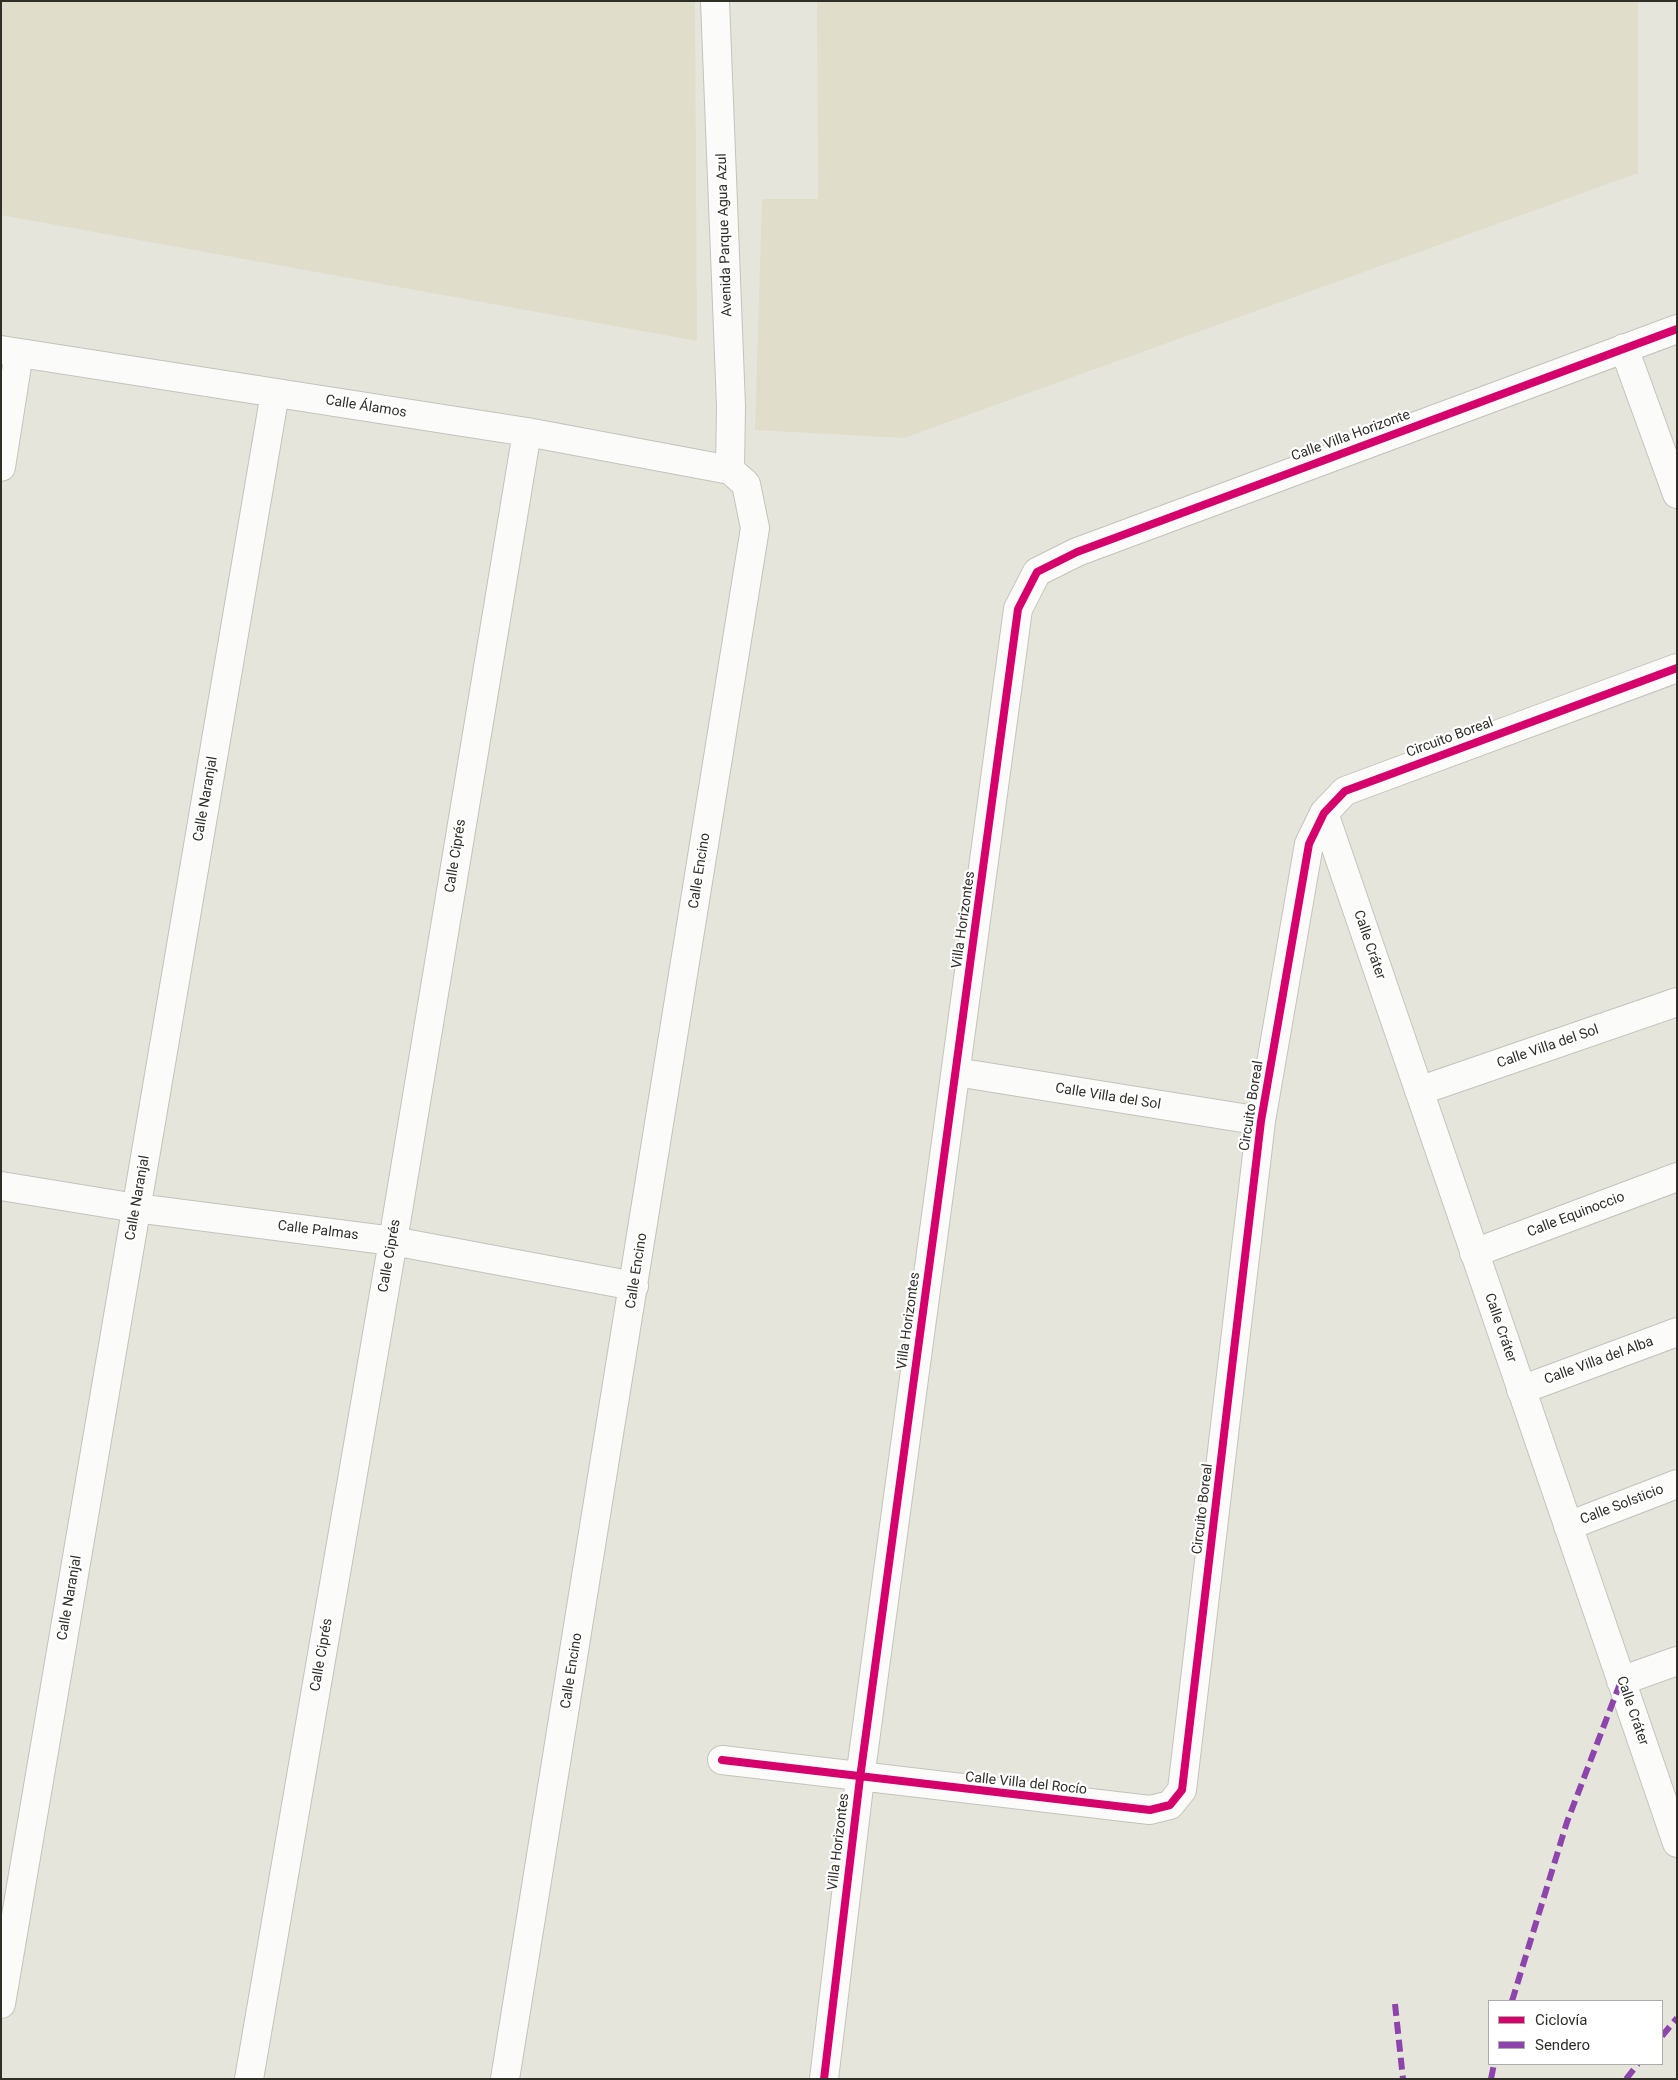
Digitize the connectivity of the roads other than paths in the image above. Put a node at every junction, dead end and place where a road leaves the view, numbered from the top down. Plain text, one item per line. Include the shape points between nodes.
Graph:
1 (715, 1) edge
2 (1677, 329) edge
3 (1624, 348) junction
4 (10, 351) edge
5 (275, 393) junction
6 (527, 432) junction
7 (1, 466) edge
8 (730, 470) junction
9 (1677, 494) edge
10 (1037, 572) joint
11 (1677, 668) edge
12 (1324, 813) junction
13 (1677, 1002) edge
14 (956, 1072) junction
15 (1419, 1091) junction
16 (1261, 1121) junction
17 (1677, 1177) edge
18 (1, 1186) edge
19 (136, 1208) junction
20 (393, 1241) junction
21 (1474, 1253) junction
22 (634, 1286) junction
23 (1677, 1332) edge
24 (1522, 1390) junction
25 (1677, 1484) edge
26 (1568, 1526) junction
27 (1677, 1661) edge
28 (1621, 1681) junction
29 (722, 1760) dead end
30 (860, 1778) junction
31 (1182, 1790) joint
32 (1677, 1843) edge
33 (1, 2004) edge
34 (249, 2079) edge
35 (505, 2079) edge
36 (824, 2079) edge

1 - 8 street, Avenida Parque Agua Azul via 732,406
2 - 3 street, Calle Villa Horizonte
3 - 9 street
3 - 10 street, Calle Villa Horizonte via 1077,552
4 - 5 street, Calle Álamos
4 - 7 street
5 - 6 street, Calle Álamos
5 - 19 street, Calle Naranjal
6 - 8 street, Calle Álamos
6 - 20 street, Calle Ciprés
8 - 22 street, Calle Encino via 746,484 755,528
10 - 14 street, Villa Horizontes via 1018,609
11 - 12 street, Circuito Boreal via 1345,790
12 - 15 street, Calle Cráter
12 - 16 street, Circuito Boreal via 1309,844
13 - 15 street, Calle Villa del Sol
14 - 16 street, Calle Villa del Sol
14 - 30 street, Villa Horizontes
15 - 21 street, Calle Cráter
16 - 31 street, Circuito Boreal
17 - 21 street, Calle Equinoccio
18 - 19 street, Calle Palmas
19 - 20 street, Calle Palmas
19 - 33 street, Calle Naranjal
20 - 22 street, Calle Palmas
20 - 34 street, Calle Ciprés
21 - 24 street, Calle Cráter
22 - 35 street, Calle Encino
23 - 24 street, Calle Villa del Alba
24 - 26 street, Calle Cráter
25 - 26 street, Calle Solsticio
26 - 28 street, Calle Cráter
27 - 28 street
28 - 32 street, Calle Cráter
29 - 30 street, Calle Villa del Rocío
30 - 31 street, Calle Villa del Rocío via 1150,1810 1170,1805
30 - 36 street, Villa Horizontes

